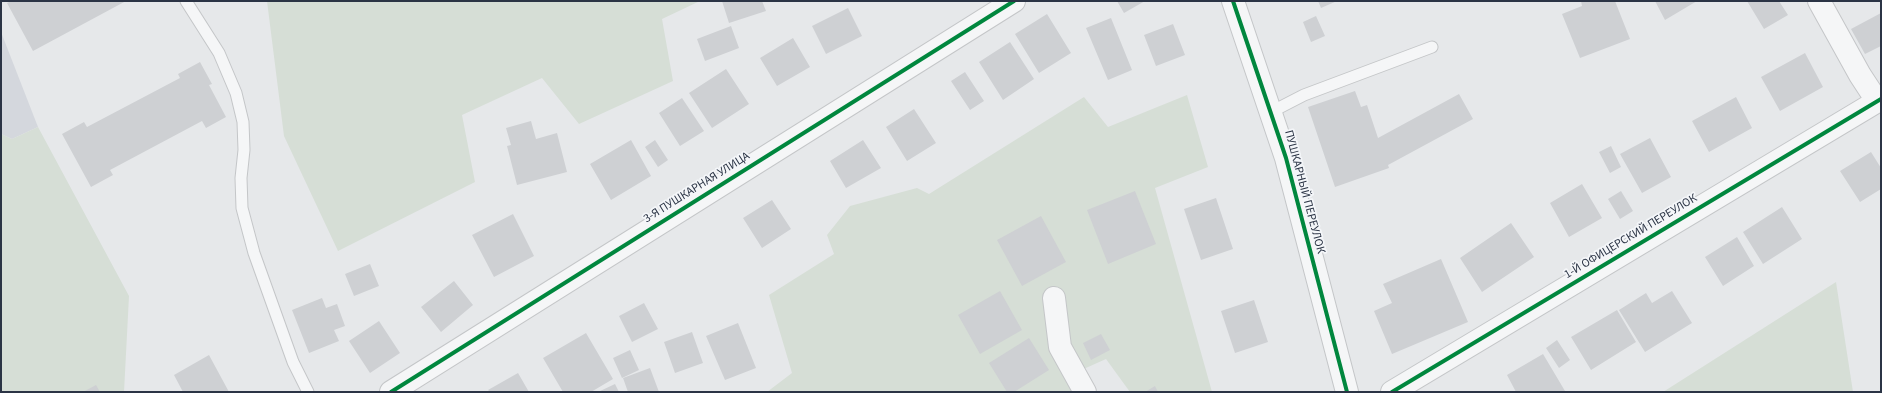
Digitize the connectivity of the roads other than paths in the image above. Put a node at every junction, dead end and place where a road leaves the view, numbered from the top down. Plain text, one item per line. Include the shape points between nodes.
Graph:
1 (186, 1) edge
2 (1014, 1) edge
3 (1233, 1) edge
4 (1819, 1) edge
5 (1432, 47) dead end
6 (1879, 100) edge
7 (1271, 112) junction
8 (1054, 298) dead end
9 (308, 392) edge
10 (390, 392) edge
11 (1085, 392) edge
12 (1347, 392) edge
13 (1392, 392) edge

1 - 9 lane via 219,53 236,93 243,122 242,208 256,260 293,362
2 - 10 street, 3-Я ПУШКАРНАЯ УЛИЦА
3 - 7 street, ПУШКАРНЫЙ ПЕРЕУЛОК
4 - 6 street via 1860,76
5 - 7 lane via 1304,95
6 - 13 street, 1-Й ОФИЦЕРСКИЙ ПЕРЕУЛОК
7 - 12 street, ПУШКАРНЫЙ ПЕРЕУЛОК via 1286,158
8 - 11 street via 1060,348

